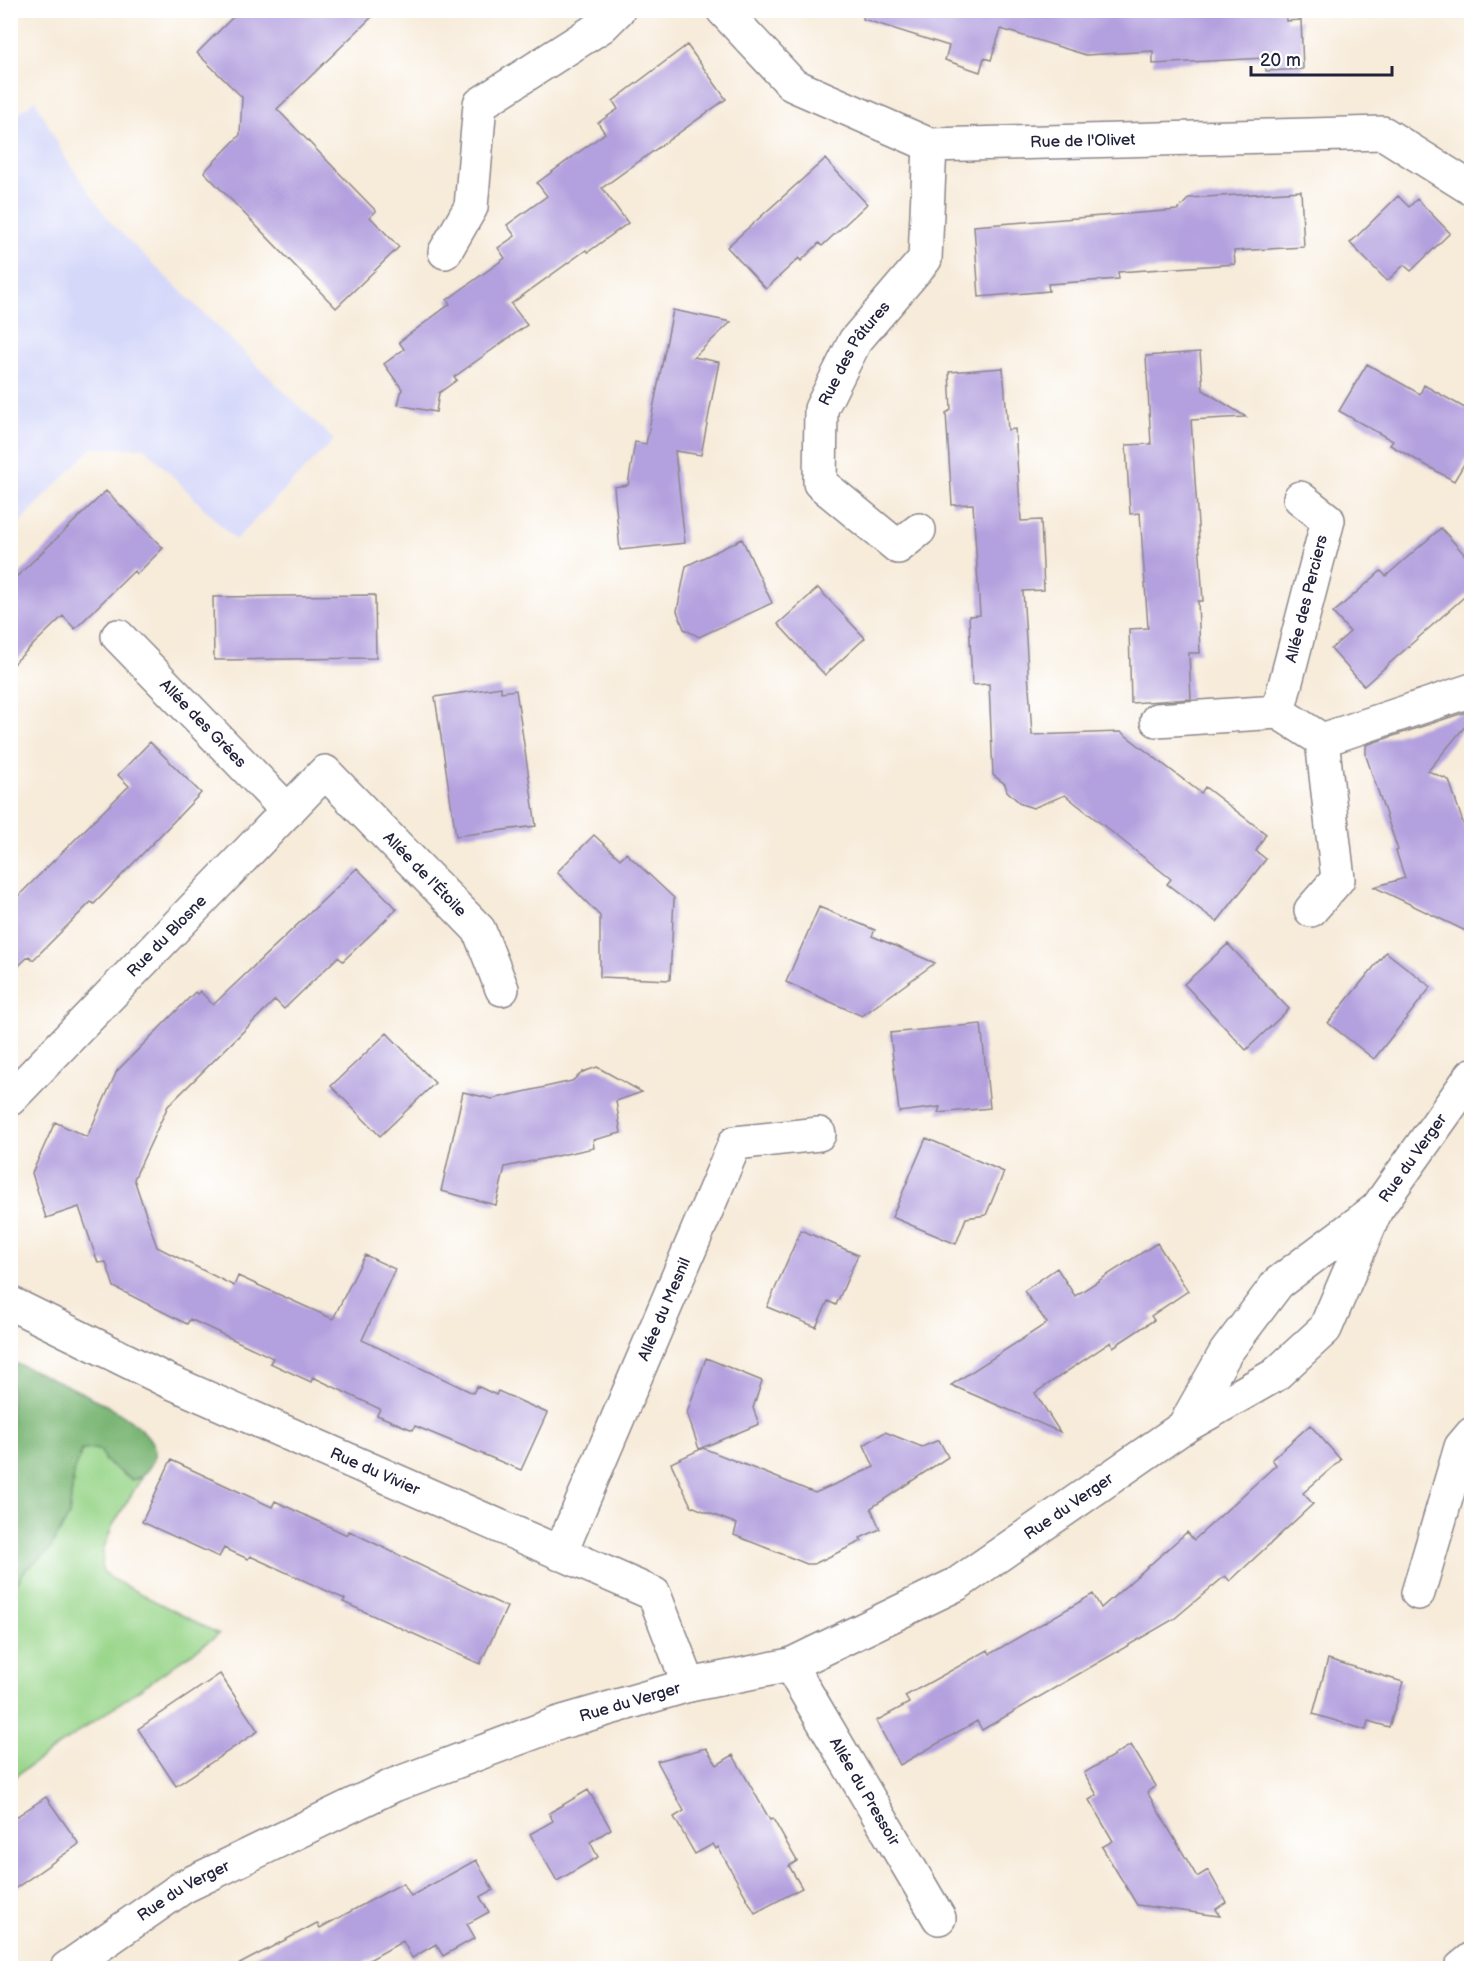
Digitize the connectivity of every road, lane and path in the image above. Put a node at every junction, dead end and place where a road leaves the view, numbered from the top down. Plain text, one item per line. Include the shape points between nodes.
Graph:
1 (618, 10) edge
2 (723, 10) edge
3 (930, 146) junction
4 (1472, 189) edge
5 (445, 252) dead end
6 (1300, 498) dead end
7 (919, 530) dead end
8 (118, 636) dead end
9 (1472, 690) edge
10 (1278, 712) junction
11 (1157, 720) dead end
12 (1322, 740) junction
13 (325, 772) joint
14 (288, 812) junction
15 (1311, 909) dead end
16 (502, 989) dead end
17 (1468, 1087) edge
18 (10, 1099) edge
19 (819, 1134) dead end
20 (1376, 1210) junction
21 (10, 1303) edge
22 (1182, 1428) junction
23 (1472, 1434) edge
24 (560, 1554) junction
25 (1418, 1593) dead end
26 (790, 1665) junction
27 (689, 1685) junction
28 (939, 1918) dead end
29 (1472, 1959) edge
30 (67, 1968) edge
31 (1461, 1968) edge

1 - 5 street via 602,26 480,104 471,207
2 - 3 street, Rue de l'Olivet via 793,85
3 - 4 street, Rue de l'Olivet via 1383,133
3 - 7 street, Rue des Pâtures via 925,259 855,341 821,409 820,483 898,547
6 - 10 street, Allée des Perciers via 1328,519
8 - 14 street, Allée des Grées
9 - 12 street
10 - 11 street
10 - 12 street
12 - 15 street via 1338,879
13 - 14 street, Rue du Blosne
13 - 16 street, Allée de l'Étoile via 478,930
14 - 18 street, Rue du Blosne
17 - 20 street, Rue du Verger
19 - 24 street, Allée du Mesnil via 735,1143
20 - 22 street, Rue du Verger via 1278,1283 1226,1352
20 - 22 street, Rue du Verger via 1324,1329 1275,1375
21 - 24 street, Rue du Vivier via 166,1380
22 - 26 street, Rue du Verger via 957,1584
23 - 25 street via 1461,1447
24 - 27 street, Rue du Vivier via 654,1594
26 - 27 street, Rue du Verger
26 - 28 street, Allée du Pressoir
27 - 30 street, Rue du Verger via 559,1723 394,1785 183,1887
29 - 31 street

